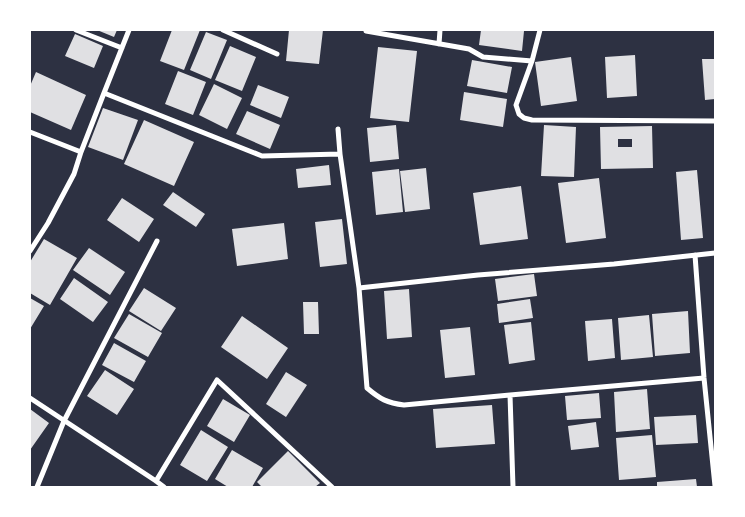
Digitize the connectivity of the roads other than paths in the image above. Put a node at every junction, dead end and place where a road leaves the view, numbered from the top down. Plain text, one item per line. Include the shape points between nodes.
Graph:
1 (76, 30) edge
2 (129, 30) edge
3 (223, 30) edge
4 (440, 30) edge
5 (540, 30) edge
6 (366, 31) edge
7 (439, 44) junction
8 (122, 48) junction
9 (277, 54) dead end
10 (532, 61) junction
11 (104, 93) junction
12 (715, 121) edge
13 (338, 129) dead end
14 (30, 132) edge
15 (81, 152) junction
16 (340, 154) junction
17 (157, 241) dead end
18 (30, 251) edge
19 (715, 253) edge
20 (694, 255) junction
21 (359, 288) junction
22 (704, 378) junction
23 (510, 394) junction
24 (30, 398) edge
25 (64, 421) junction
26 (156, 481) junction
27 (715, 486) edge
28 (37, 487) edge
29 (164, 487) edge
30 (332, 487) edge
31 (513, 487) edge

1 - 8 street
2 - 8 street
3 - 9 street
4 - 7 street
5 - 10 street
6 - 7 street
7 - 10 street via 469,49 483,57
8 - 11 street
10 - 12 street via 516,105 524,118
11 - 15 street
11 - 16 street via 262,156
13 - 16 street
14 - 15 street
15 - 18 street via 74,174
16 - 21 street
17 - 25 street
19 - 20 street
20 - 21 street
20 - 22 street
21 - 23 street via 367,388 379,398 404,406
22 - 23 street
22 - 27 street
23 - 31 street
24 - 25 street
25 - 26 street
25 - 28 street
26 - 29 street
26 - 30 street via 217,380

